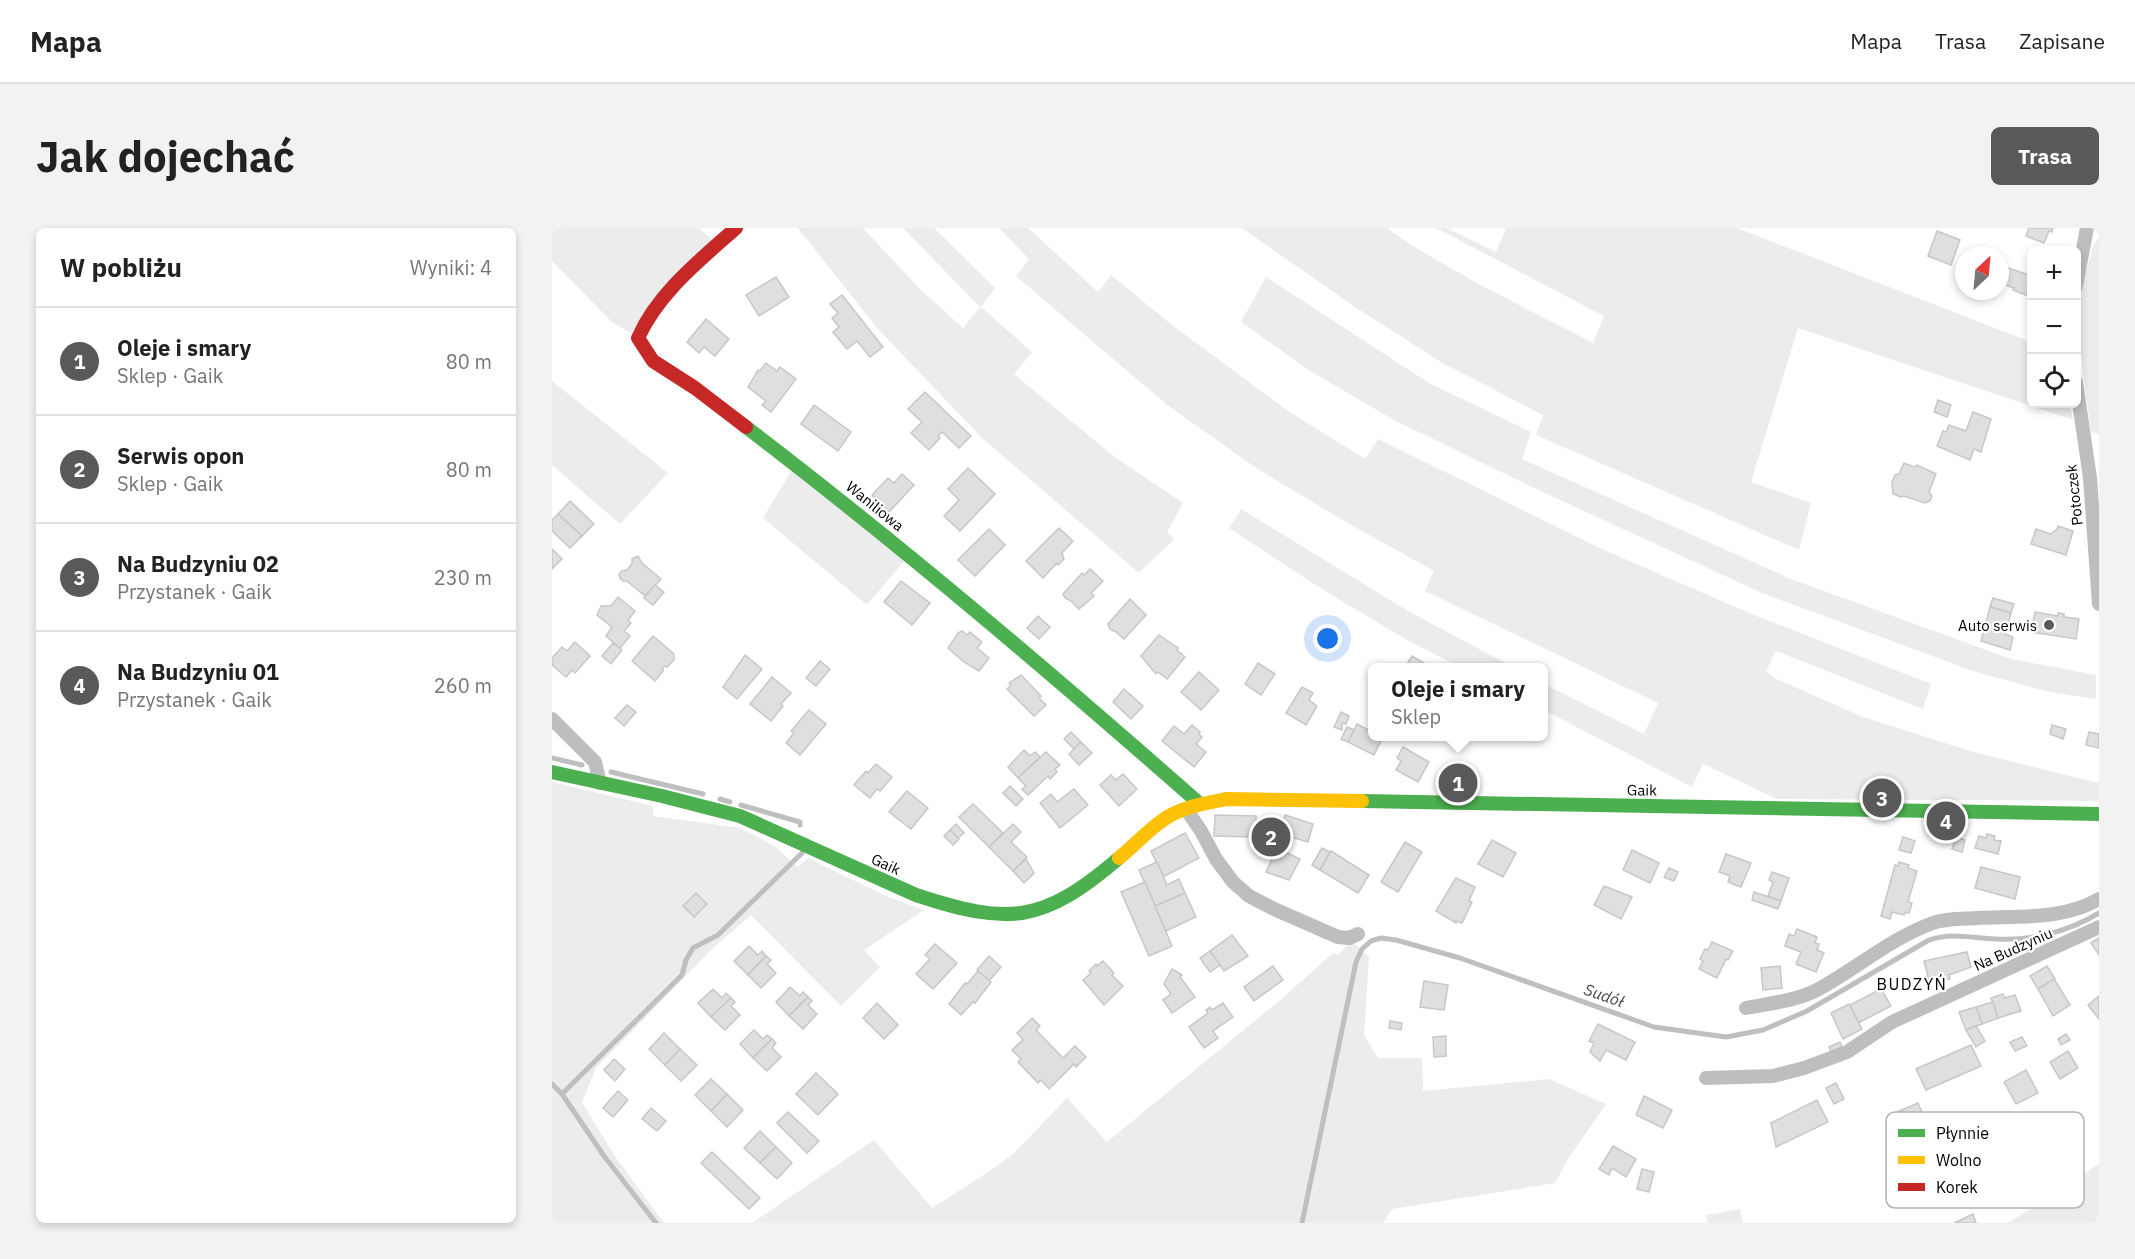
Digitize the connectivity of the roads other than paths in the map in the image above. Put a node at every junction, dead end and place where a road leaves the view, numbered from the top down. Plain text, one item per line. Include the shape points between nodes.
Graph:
1 (736, 228) edge
2 (2087, 228) edge
3 (2081, 260) edge
4 (2080, 408) edge
5 (2099, 604) edge
6 (552, 719) edge
7 (552, 772) edge
8 (600, 783) junction
9 (1200, 804) junction
10 (1186, 809) junction
11 (2099, 814) edge
12 (2099, 899) edge
13 (2099, 927) edge
14 (1358, 934) dead end
15 (1746, 1008) dead end
16 (1706, 1078) dead end

1 - 9 street, Waniliowa via 687,272 642,325 638,338 653,361 695,388 847,504
2 - 3 street
4 - 5 street, Potoczek via 2090,478
6 - 8 street via 595,762
7 - 8 street, Gaik
8 - 10 street, Gaik via 744,817 895,887 936,902 995,915 1024,914 1061,901 1163,820
9 - 10 street, Gaik
9 - 11 street, Gaik via 1227,799
10 - 14 street via 1216,859 1233,882 1250,896 1338,937
12 - 15 street, Na Budzyniu via 2066,912 1934,923 1893,943 1817,990 1794,999
13 - 16 street, Na Budzyniu via 1901,1018 1847,1052 1773,1076

